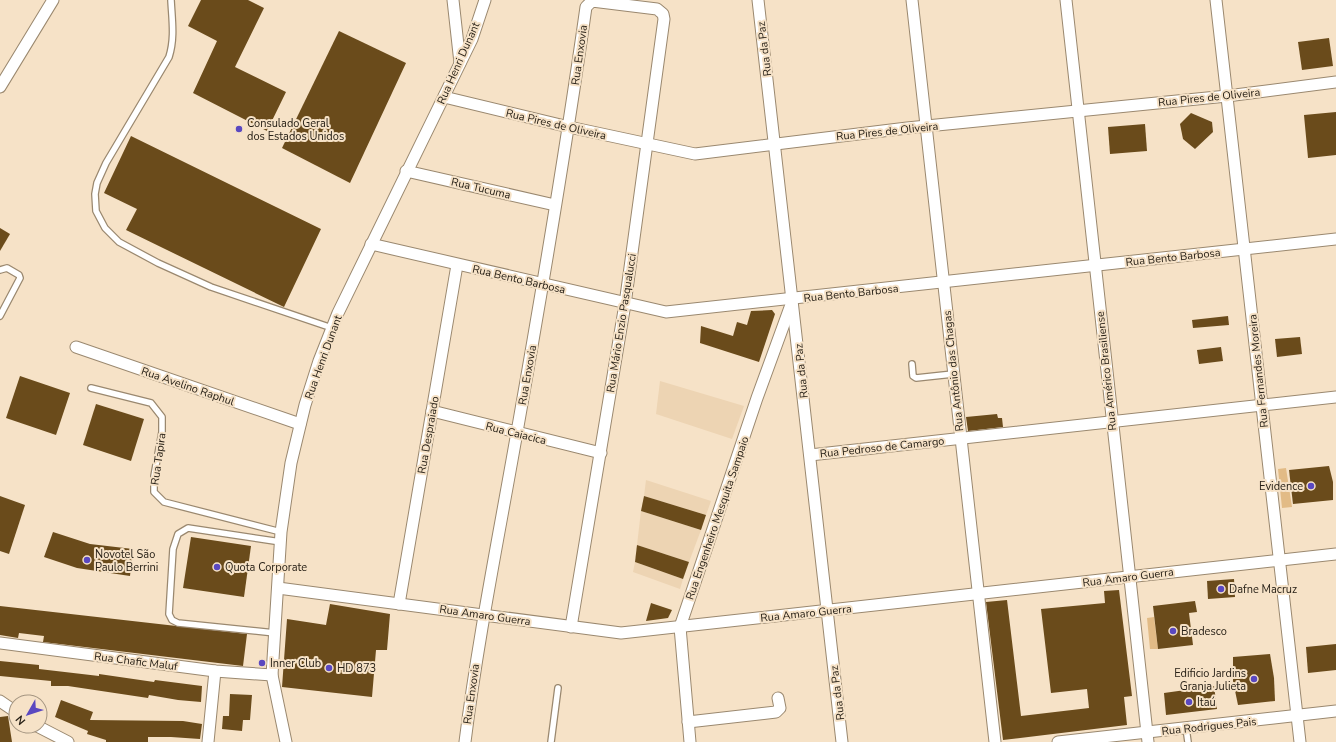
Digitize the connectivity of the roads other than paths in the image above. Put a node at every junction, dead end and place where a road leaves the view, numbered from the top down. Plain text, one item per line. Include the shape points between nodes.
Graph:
1 (53, 0) edge
2 (171, 0) edge
3 (453, 0) edge
4 (485, 0) edge
5 (758, 0) edge
6 (912, 0) edge
7 (1066, 0) edge
8 (1216, 0) edge
9 (586, 7) joint
10 (460, 64) junction
11 (6, 69) edge
12 (1336, 82) edge
13 (0, 87) edge
14 (1227, 96) junction
15 (444, 97) junction
16 (1076, 110) junction
17 (925, 126) junction
18 (569, 127) junction
19 (775, 144) junction
20 (646, 145) junction
21 (406, 171) junction
22 (556, 205) junction
23 (1336, 239) edge
24 (371, 244) junction
25 (1244, 249) junction
26 (457, 265) junction
27 (1094, 266) junction
28 (0, 270) edge
29 (943, 283) junction
30 (542, 285) junction
31 (793, 300) junction
32 (625, 304) junction
33 (0, 316) edge
34 (332, 328) junction
35 (76, 347) dead end
36 (912, 364) dead end
37 (953, 374) junction
38 (91, 388) dead end
39 (1336, 397) edge
40 (1262, 406) junction
41 (432, 411) junction
42 (1111, 423) junction
43 (300, 424) junction
44 (517, 433) junction
45 (961, 439) junction
46 (601, 453) junction
47 (810, 455) junction
48 (281, 537) junction
49 (1336, 554) edge
50 (1279, 560) junction
51 (1129, 576) junction
52 (278, 588) junction
53 (978, 594) junction
54 (399, 604) junction
55 (827, 610) junction
56 (483, 615) junction
57 (571, 627) junction
58 (680, 627) junction
59 (275, 633) junction
60 (0, 643) edge
61 (215, 671) junction
62 (272, 675) junction
63 (558, 688) dead end
64 (778, 698) dead end
65 (1336, 711) edge
66 (1297, 716) junction
67 (688, 722) junction
68 (1186, 728) junction
69 (48, 732) edge
70 (1147, 737) edge
71 (68, 742) edge
72 (208, 742) edge
73 (286, 742) edge
74 (465, 742) edge
75 (551, 742) edge
76 (690, 742) edge
77 (842, 742) edge
78 (995, 742) edge
79 (1058, 742) edge
80 (1188, 742) edge
81 (1300, 742) edge

1 - 11 street
2 - 34 lane via 173,45 169,57 106,163 95,194 96,211 105,228 119,242 158,263 210,287
3 - 10 street
4 - 10 street, Rua Henri Dunant via 472,39
5 - 19 street, Rua da Paz
6 - 17 street, Rua Antônio das Chagas
7 - 16 street, Rua Américo Brasiliense
8 - 14 street, Rua Fernandes Moreira
9 - 18 street, Rua Enxovia
9 - 20 street, Rua Mário Enzio Pasqualucci via 592,1 657,10 663,14
10 - 15 street, Rua Henri Dunant
11 - 13 street
12 - 14 street, Rua Pires de Oliveira
14 - 16 street, Rua Pires de Oliveira
14 - 25 street, Rua Fernandes Moreira
15 - 18 street, Rua Pires de Oliveira
15 - 21 street, Rua Henri Dunant
16 - 17 street, Rua Pires de Oliveira
16 - 27 street, Rua Américo Brasiliense
17 - 19 street, Rua Pires de Oliveira
17 - 29 street, Rua Antônio das Chagas
18 - 20 street, Rua Pires de Oliveira
18 - 22 street, Rua Enxovia
19 - 20 street, Rua Pires de Oliveira via 695,154
19 - 31 street, Rua da Paz
20 - 32 street, Rua Mário Enzio Pasqualucci
21 - 22 street, Rua Tucuma
21 - 24 street, Rua Henri Dunant
22 - 30 street, Rua Enxovia
23 - 25 street, Rua Bento Barbosa
24 - 26 street, Rua Bento Barbosa
24 - 34 street, Rua Henri Dunant
25 - 27 street, Rua Bento Barbosa
25 - 40 street, Rua Fernandes Moreira
26 - 30 street, Rua Bento Barbosa
26 - 41 street, Rua Despraiado
27 - 29 street, Rua Bento Barbosa
27 - 42 street, Rua Américo Brasiliense
28 - 33 lane via 7,268 20,278
29 - 31 street, Rua Bento Barbosa
29 - 37 street, Rua Antônio das Chagas
30 - 32 street, Rua Bento Barbosa
30 - 44 street, Rua Enxovia
31 - 32 street, Rua Bento Barbosa via 666,312
31 - 47 street, Rua da Paz
31 - 58 street, Rua Engenheiro Mesquita Sampaio via 757,398
32 - 46 street, Rua Mário Enzio Pasqualucci
34 - 43 street, Rua Henri Dunant
35 - 43 street, Rua Avelino Raphul
36 - 37 lane via 913,376 916,378
37 - 45 street, Rua Antônio das Chagas
38 - 48 lane, Rua Tapira via 151,403 162,417 154,492 164,502
39 - 40 street, Rua Pedroso de Camargo
40 - 42 street, Rua Pedroso de Camargo
40 - 50 street, Rua Fernandes Moreira
41 - 44 street, Rua Caiacica
41 - 54 street, Rua Despraiado
42 - 45 street, Rua Pedroso de Camargo
42 - 51 street, Rua Américo Brasiliense
43 - 48 street, Rua Henri Dunant via 291,463
44 - 46 street, Rua Caiacica
44 - 56 street, Rua Enxovia
45 - 47 street, Rua Pedroso de Camargo
45 - 53 street, Rua Antônio das Chagas
46 - 57 street, Rua Mário Enzio Pasqualucci
47 - 55 street, Rua da Paz
48 - 52 street, Rua Henri Dunant
48 - 59 lane via 188,528 178,534 173,550 169,606 172,620 178,623
49 - 50 street, Rua Amaro Guerra
50 - 51 street, Rua Amaro Guerra
50 - 66 street, Rua Fernandes Moreira
51 - 53 street, Rua Amaro Guerra
51 - 70 street, Rua Américo Brasiliense
52 - 54 street, Rua Amaro Guerra
52 - 59 street, Rua Henri Dunant
53 - 55 street, Rua Amaro Guerra
53 - 78 street, Rua Antônio das Chagas
54 - 56 street, Rua Amaro Guerra
55 - 58 street, Rua Amaro Guerra
55 - 77 street, Rua da Paz
56 - 57 street, Rua Amaro Guerra
56 - 74 street, Rua Enxovia
57 - 58 street, Rua Amaro Guerra via 621,633
58 - 67 street, Rua Engenheiro Mesquita Sampaio
59 - 62 street, Rua Henri Dunant
60 - 61 street, Rua Chafic Maluf
61 - 62 street, Rua Chafic Maluf
61 - 72 street
62 - 73 street, Rua Henri Dunant
63 - 75 lane
64 - 67 street via 780,708 776,712
65 - 66 street, Rua Rodrigues Pais
66 - 68 street, Rua Rodrigues Pais
66 - 81 street, Rua Fernandes Moreira
67 - 76 street, Rua Engenheiro Mesquita Sampaio
68 - 70 street, Rua Rodrigues Pais
68 - 80 lane
69 - 71 street
70 - 79 street, Rua Rodrigues Pais

